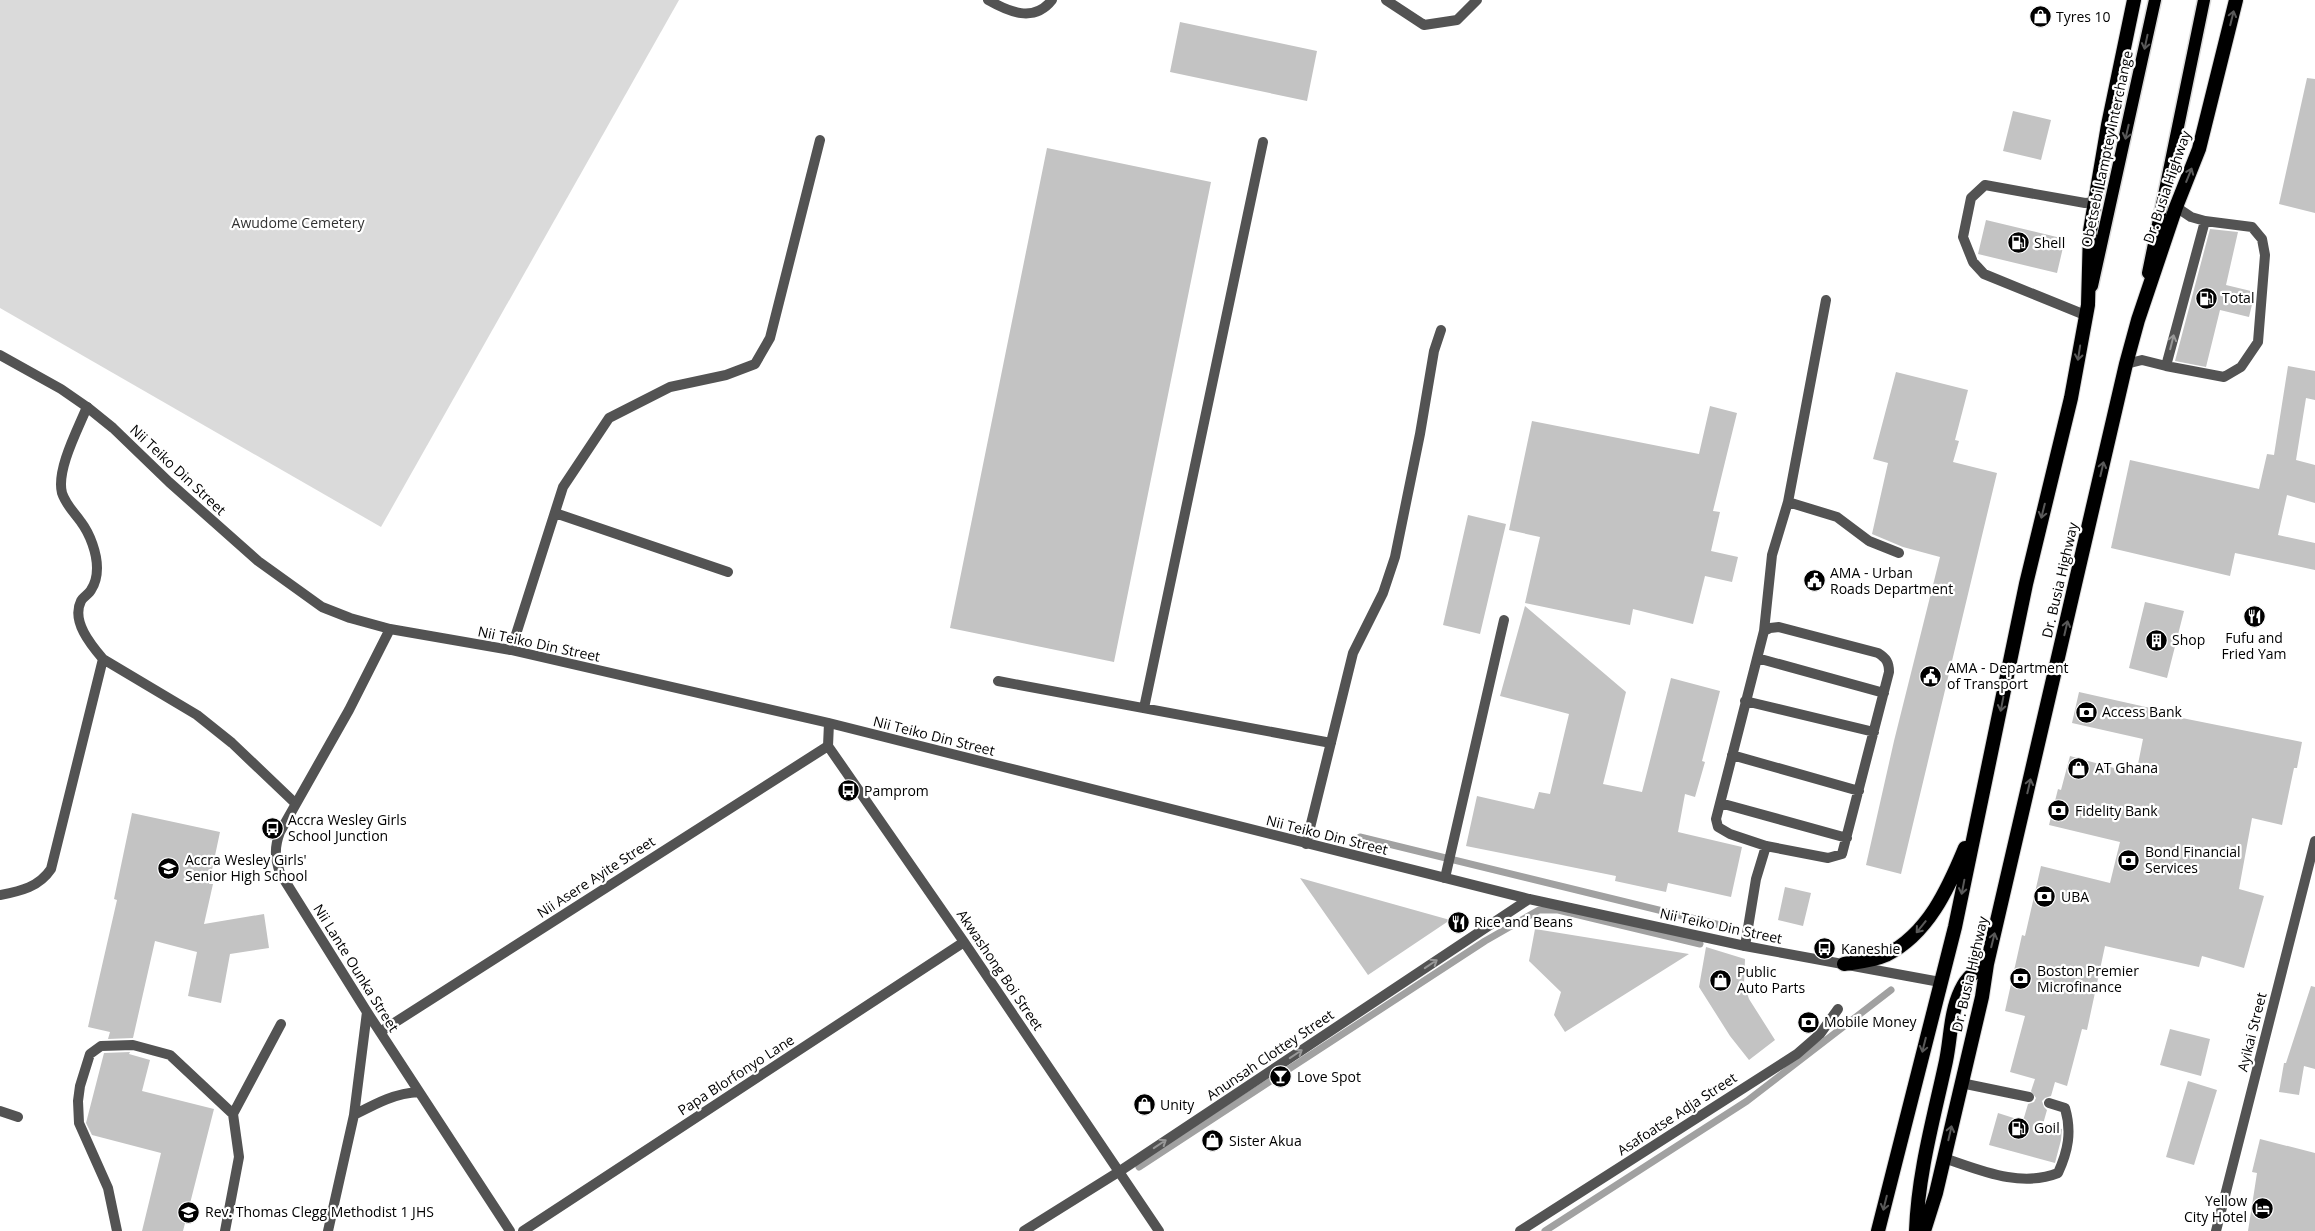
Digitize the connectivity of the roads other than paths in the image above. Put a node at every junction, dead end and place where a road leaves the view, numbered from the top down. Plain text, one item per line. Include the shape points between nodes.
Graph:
1 (988, 0) edge
2 (1052, 0) edge
3 (1386, 0) edge
4 (1477, 0) edge
5 (2134, 0) edge
6 (2155, 0) edge
7 (2204, 0) edge
8 (2236, 0) edge
9 (820, 140) dead end
10 (1263, 142) dead end
11 (2096, 202) junction
12 (2176, 208) junction
13 (2205, 221) junction
14 (1826, 300) dead end
15 (2087, 310) junction
16 (2138, 320) junction
17 (1441, 330) dead end
18 (0, 355) edge
19 (2126, 364) junction
20 (2166, 366) junction
21 (87, 407) junction
22 (1788, 502) junction
23 (555, 513) junction
24 (1899, 553) dead end
25 (728, 572) dead end
26 (1504, 620) dead end
27 (390, 629) junction
28 (1764, 631) junction
29 (511, 650) junction
30 (1757, 658) junction
31 (103, 659) junction
32 (998, 681) dead end
33 (1884, 693) junction
34 (1746, 701) junction
35 (1144, 708) junction
36 (828, 723) junction
37 (1874, 732) junction
38 (1331, 742) junction
39 (828, 746) junction
40 (1732, 755) junction
41 (1860, 791) junction
42 (295, 803) junction
43 (1720, 803) junction
44 (1976, 822) junction
45 (1847, 838) junction
46 (2315, 840) edge
47 (1306, 844) junction
48 (1766, 846) junction
49 (1445, 878) junction
50 (0, 895) edge
51 (1529, 899) junction
52 (964, 942) junction
53 (1745, 946) junction
54 (1844, 964) junction
55 (1988, 964) junction
56 (1940, 982) junction
57 (1838, 1009) dead end
58 (367, 1012) junction
59 (282, 1024) dead end
60 (380, 1032) junction
61 (1962, 1083) junction
62 (419, 1092) junction
63 (2030, 1097) dead end
64 (2050, 1102) dead end
65 (0, 1111) edge
66 (233, 1114) junction
67 (354, 1115) junction
68 (18, 1117) dead end
69 (1944, 1158) junction
70 (1120, 1171) junction
71 (117, 1231) edge
72 (225, 1231) edge
73 (328, 1231) edge
74 (510, 1231) edge
75 (524, 1231) edge
76 (1024, 1231) edge
77 (1159, 1231) edge
78 (1520, 1231) edge
79 (1878, 1231) edge
80 (1916, 1231) edge
81 (1924, 1231) edge
82 (2216, 1231) edge

1 - 2 street via 1009,12 1030,14
3 - 4 street via 1424,25 1457,20
5 - 11 highway, Dr. Busia Highway
6 -> 15 main road, Obetsebi Lamptey Interchange
7 - 16 main road
12 -> 8 highway, Dr. Busia Highway via 2199,150
9 - 23 street via 770,338 755,364 726,375 670,387 609,418 563,487
10 - 35 street
11 - 15 highway, Dr. Busia Highway via 2090,231
11 - 15 street via 2085,203 1985,185 1970,198 1963,237 1973,262 1984,274
12 - 13 street
12 - 16 highway, Dr. Busia Highway
20 -> 13 street
13 - 20 street via 2252,227 2262,240 2265,255 2258,342 2241,367 2224,376
14 - 22 street
15 -> 44 highway, Dr. Busia Highway via 2072,398 2026,584
16 - 19 highway, Dr. Busia Highway
17 - 38 street via 1434,351 1395,557 1383,594 1353,653
18 - 21 street, Nii Teiko Din Street
19 - 20 street via 2142,360
55 -> 19 highway, Dr. Busia Highway
21 - 27 street, Nii Teiko Din Street via 258,561 322,606
21 - 31 street via 67,457 62,492 66,503 82,523 95,556 95,580 81,601 79,614 83,632
22 - 24 street via 1837,517 1869,541
22 - 28 street via 1772,555
23 - 25 street
23 - 29 street
26 - 49 street
27 - 29 street, Nii Teiko Din Street
27 - 42 street, Nii Lante Ounka Street via 349,710
28 - 30 street
28 - 33 street via 1779,628 1878,653 1889,664
29 - 36 street, Nii Teiko Din Street
30 - 33 street
30 - 34 street
31 - 42 street via 197,715 232,743
31 - 50 street via 51,869 36,884
32 - 35 street
33 - 37 street
34 - 37 street
34 - 40 street
35 - 38 street
36 - 39 street
36 - 47 street, Nii Teiko Din Street
37 - 41 street
38 - 47 street
39 - 52 street, Akwashong Boi Street
39 - 60 street, Nii Asere Ayite Street
40 - 41 street
40 - 43 street
41 - 45 street
42 - 58 street, Nii Lante Ounka Street via 275,845 280,873
43 - 45 street
43 - 48 street via 1716,819 1718,827
44 -> 54 highway via 1948,889 1908,942 1884,956
44 -> 56 highway, Dr. Busia Highway via 1955,927
45 - 48 street via 1842,854 1828,858
46 - 82 street, Ayikai Street
47 - 49 street, Nii Teiko Din Street
48 - 53 street via 1756,879
49 - 51 street, Nii Teiko Din Street
51 - 53 street, Nii Teiko Din Street
70 -> 51 street, Anunsah Clottey Street
52 - 70 street, Akwashong Boi Street
52 - 75 street, Papa Blorfonyo Lane
53 - 54 street, Nii Teiko Din Street
54 - 56 street, Nii Teiko Din Street
55 - 61 highway, Dr. Busia Highway
55 - 80 highway via 1970,975 1960,990 1950,1026 1925,1157
56 -> 79 highway, Dr. Busia Highway
57 - 78 street, Asafoatse Adja Street via 1820,1034 1796,1054
58 - 60 street, Nii Lante Ounka Street
58 - 67 street
59 - 66 street
60 - 62 street, Nii Lante Ounka Street
61 - 63 street
69 -> 61 highway, Dr. Busia Highway
62 - 67 street via 406,1092
62 - 74 street, Nii Lante Ounka Street
64 - 69 street via 2065,1108 2068,1121 2067,1152 2058,1173 2043,1179 2020,1180
65 - 68 street
66 - 71 street via 170,1055 133,1045 101,1046 90,1054 80,1086 79,1123 108,1188
66 - 72 street via 239,1157
67 - 73 street
69 - 81 highway, Dr. Busia Highway
70 - 76 street, Anunsah Clottey Street
70 - 77 street, Akwashong Boi Street

